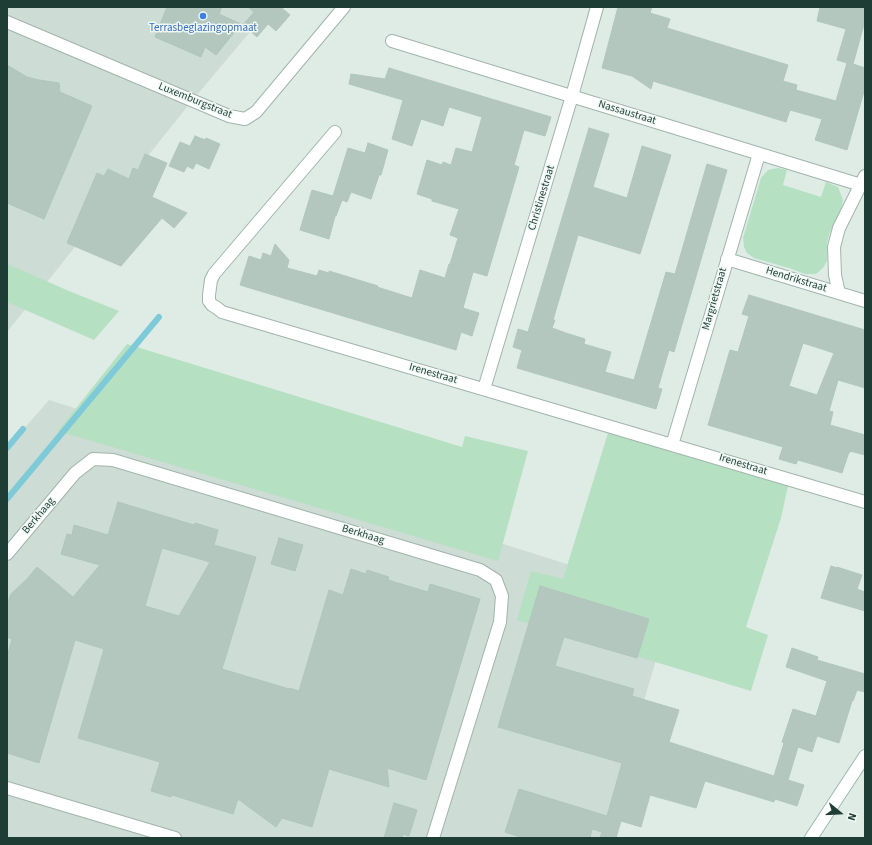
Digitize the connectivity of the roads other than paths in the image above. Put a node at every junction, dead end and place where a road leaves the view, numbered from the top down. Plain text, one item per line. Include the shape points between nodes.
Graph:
1 (344, 7) edge
2 (597, 7) edge
3 (7, 22) edge
4 (392, 41) dead end
5 (572, 96) junction
6 (335, 132) dead end
7 (759, 154) junction
8 (863, 181) edge
9 (727, 259) junction
10 (839, 293) junction
11 (865, 301) edge
12 (484, 388) junction
13 (672, 444) junction
14 (865, 502) edge
15 (7, 554) edge
16 (865, 756) edge
17 (7, 788) edge
18 (175, 838) edge
19 (433, 838) edge
20 (810, 838) edge

1 - 3 street, Luxemburgstraat via 256,112 245,120 229,116
2 - 5 street, Christinestraat
4 - 5 street, Nassaustraat
5 - 7 street, Nassaustraat
5 - 12 street, Christinestraat
6 - 12 street, Irenestraat via 214,274 209,288 209,301 222,312
7 - 8 street, Nassaustraat
7 - 9 street, Margrietstraat
8 - 10 street via 839,228 834,247 835,275
9 - 10 street, Hendrikstraat
9 - 13 street, Margrietstraat
10 - 11 street, Hendrikstraat
12 - 13 street, Irenestraat
13 - 14 street, Irenestraat
15 - 19 street, Berkhaag via 75,473 93,459 112,460 480,570 496,580 502,596 500,622
16 - 20 street
17 - 18 street

